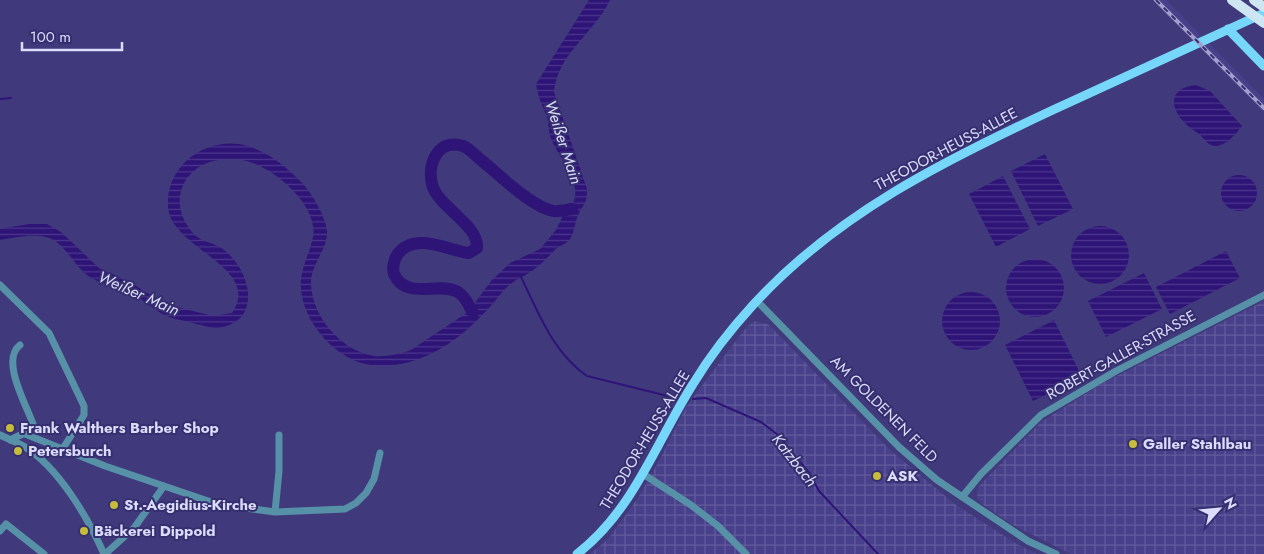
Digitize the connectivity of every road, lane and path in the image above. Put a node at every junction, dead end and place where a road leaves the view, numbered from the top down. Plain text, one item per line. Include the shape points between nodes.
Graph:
1 (1232, 0) edge
2 (1254, 0) edge
3 (1264, 7) edge
4 (1264, 13) edge
5 (1264, 23) edge
6 (1228, 29) junction
7 (1264, 66) edge
8 (0, 285) edge
9 (1264, 294) edge
10 (757, 301) junction
11 (18, 346) dead end
12 (25, 434) junction
13 (0, 435) edge
14 (279, 435) dead end
15 (10, 440) junction
16 (62, 450) junction
17 (380, 453) dead end
18 (643, 474) junction
19 (164, 486) junction
20 (962, 498) junction
21 (275, 512) junction
22 (0, 531) edge
23 (44, 554) edge
24 (105, 554) edge
25 (577, 554) edge
26 (746, 554) edge
27 (1056, 554) edge

1 - 5 highway
2 - 3 highway
4 - 6 main road, THEODOR-HEUSS-ALLEE
6 - 7 main road
6 - 10 main road, THEODOR-HEUSS-ALLEE via 986,141 880,199 828,236
8 - 16 street via 49,333 84,406 84,415
9 - 20 street, ROBERT-GALLER-STRASSE via 1116,371 1041,415 981,474
10 - 18 main road, THEODOR-HEUSS-ALLEE via 693,384
10 - 20 street, AM GOLDENEN FELD via 899,447
11 - 12 street via 12,368 33,424
12 - 15 street
12 - 16 street
13 - 15 street
14 - 21 street
15 - 24 street via 26,447 61,481
16 - 19 street
17 - 21 street via 374,479 356,503 345,509
18 - 25 main road, THEODOR-HEUSS-ALLEE via 614,520
18 - 26 street via 691,505
19 - 21 street via 217,504
19 - 24 street via 134,528
20 - 27 street, AM GOLDENEN FELD via 1028,541
22 - 23 street via 6,524

